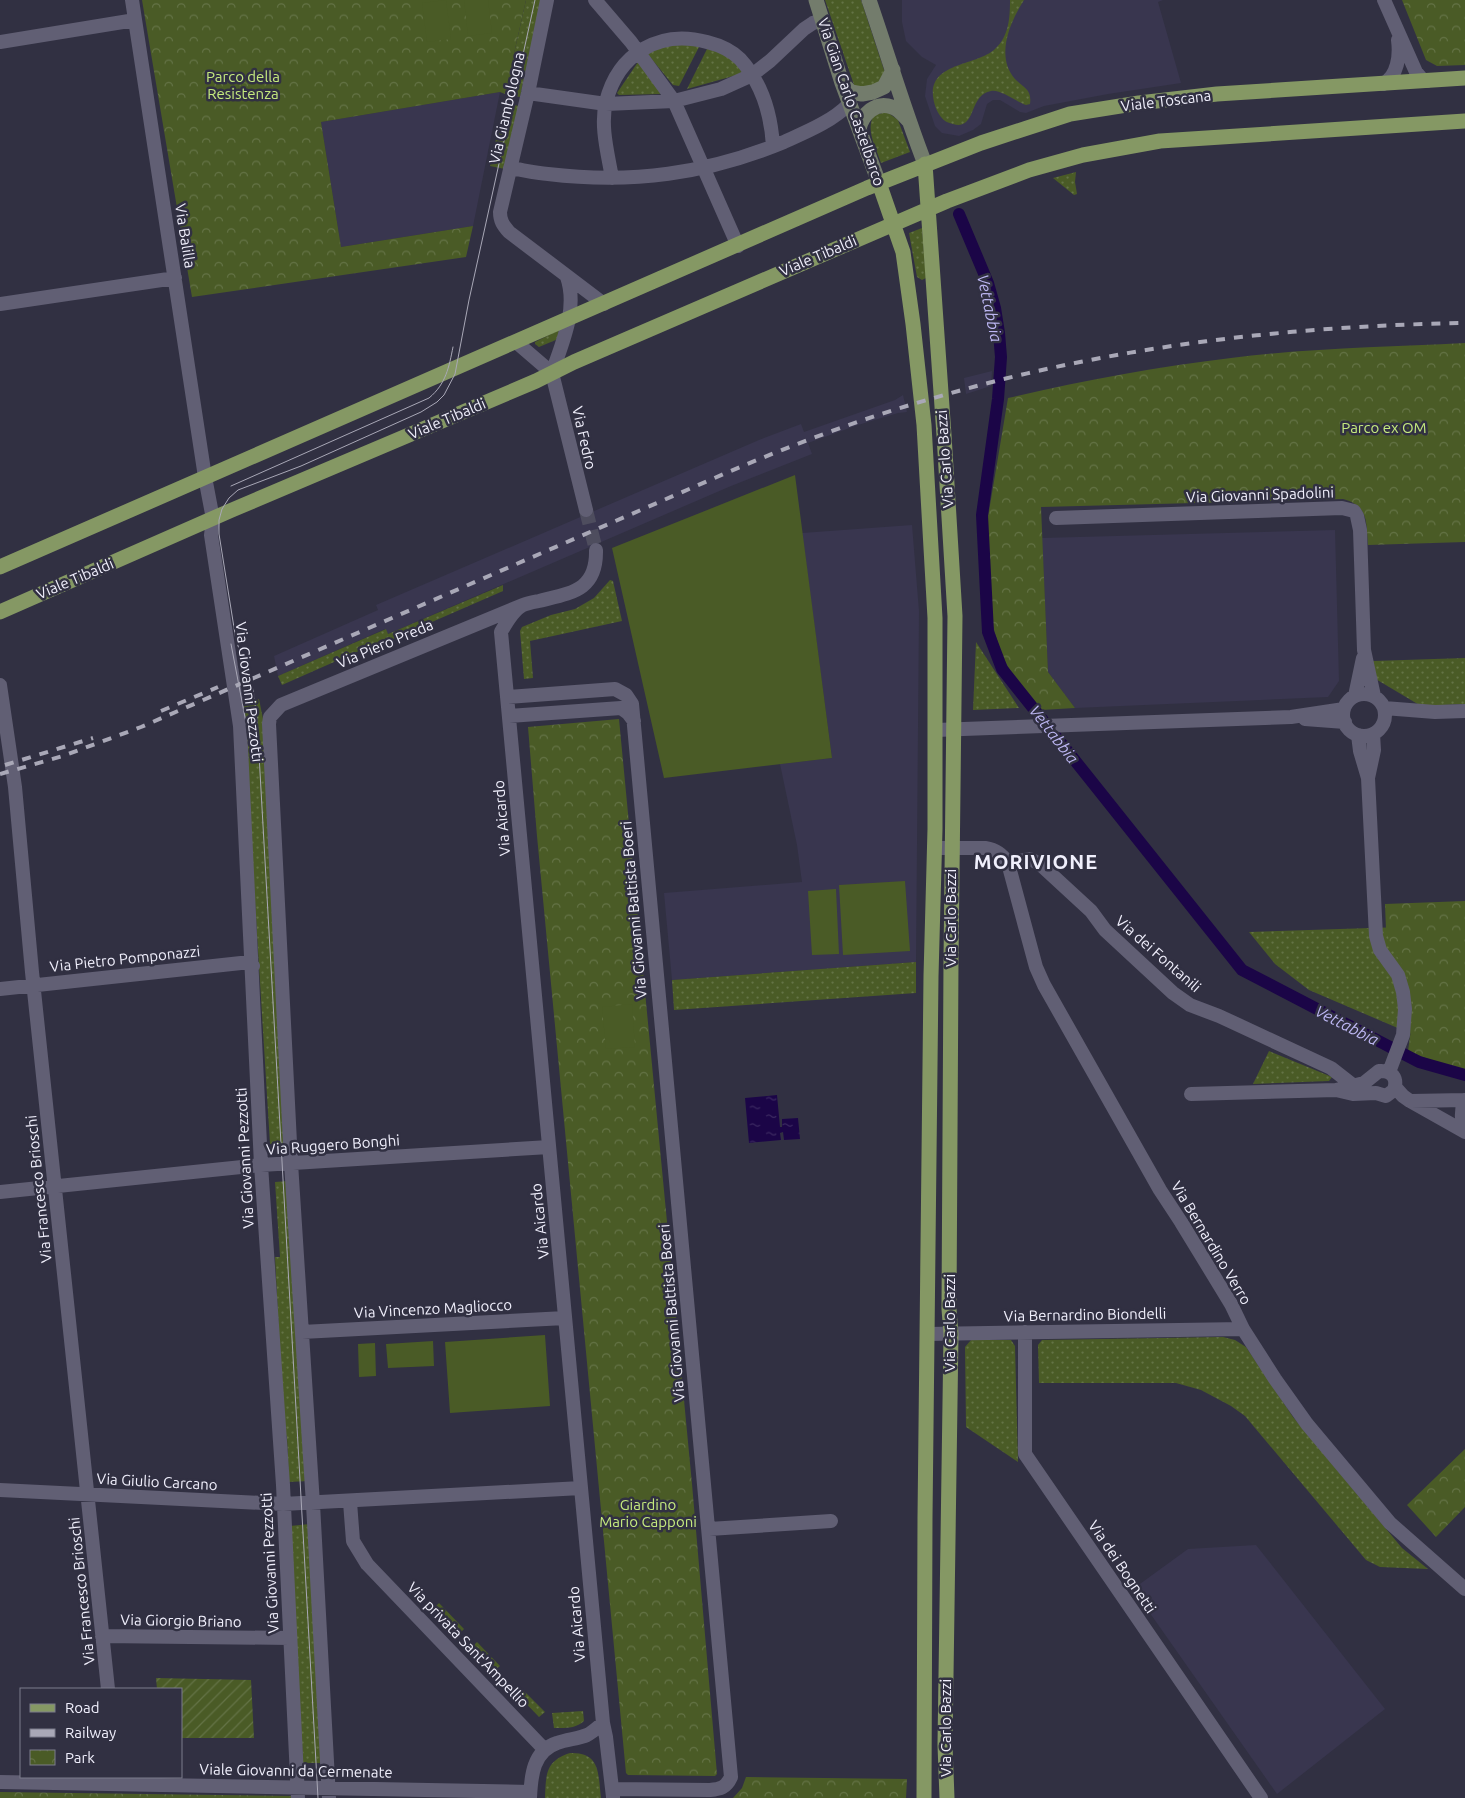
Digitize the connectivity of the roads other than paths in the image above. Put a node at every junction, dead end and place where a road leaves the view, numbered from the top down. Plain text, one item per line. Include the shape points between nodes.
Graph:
1 (132, 0) edge
2 (547, 0) edge
3 (596, 0) edge
4 (816, 0) edge
5 (870, 0) edge
6 (1384, 0) edge
7 (135, 20) junction
8 (822, 20) junction
9 (1397, 31) junction
10 (0, 42) edge
11 (638, 51) junction
12 (893, 70) junction
13 (752, 75) junction
14 (1465, 78) edge
15 (1427, 81) junction
16 (842, 83) junction
17 (1383, 84) junction
18 (528, 93) junction
19 (674, 102) junction
20 (606, 104) junction
21 (849, 104) junction
22 (909, 121) junction
23 (1465, 121) edge
24 (859, 129) junction
25 (773, 146) junction
26 (925, 164) junction
27 (510, 168) junction
28 (704, 168) junction
29 (612, 178) junction
30 (880, 183) junction
31 (887, 205) joint
32 (928, 209) junction
33 (894, 224) junction
34 (738, 246) junction
35 (906, 272) junction
36 (567, 277) junction
37 (175, 278) junction
38 (933, 280) junction
39 (0, 304) edge
40 (604, 304) junction
41 (569, 319) junction
42 (516, 342) junction
43 (552, 373) junction
44 (205, 477) junction
45 (586, 510) tunnel mouth
46 (1056, 518) dead end
47 (213, 519) junction
48 (596, 550) tunnel mouth
49 (0, 568) edge
50 (523, 605) junction
51 (0, 612) edge
52 (474, 625) junction
53 (501, 632) junction
54 (1364, 650) junction
55 (0, 685) edge
56 (1355, 696) junction
57 (1374, 696) junction
58 (507, 697) junction
59 (1384, 708) junction
60 (1465, 711) edge
61 (1435, 712) junction
62 (509, 716) junction
63 (1344, 716) junction
64 (634, 721) junction
65 (1384, 723) junction
66 (269, 724) joint
67 (936, 730) junction
68 (953, 730) junction
69 (1373, 734) junction
70 (1358, 735) junction
71 (1368, 778) junction
72 (934, 848) junction
73 (952, 848) junction
74 (1008, 863) junction
75 (253, 966) junction
76 (34, 985) junction
77 (0, 989) edge
78 (1390, 1069) junction
79 (1372, 1076) junction
80 (1354, 1086) junction
81 (1395, 1087) junction
82 (1336, 1090) junction
83 (1191, 1094) dead end
84 (1376, 1094) junction
85 (1464, 1100) edge
86 (1410, 1101) junction
87 (1465, 1132) edge
88 (549, 1147) junction
89 (291, 1164) junction
90 (261, 1165) junction
91 (54, 1187) junction
92 (0, 1192) edge
93 (565, 1318) junction
94 (1243, 1329) junction
95 (302, 1332) junction
96 (1026, 1332) junction
97 (927, 1334) junction
98 (951, 1334) junction
99 (581, 1488) junction
100 (0, 1490) edge
101 (88, 1494) junction
102 (350, 1502) junction
103 (284, 1504) junction
104 (313, 1504) junction
105 (831, 1521) dead end
106 (709, 1529) junction
107 (1465, 1589) edge
108 (102, 1636) junction
109 (290, 1638) junction
110 (108, 1688) edge
111 (603, 1723) junction
112 (544, 1750) junction
113 (118, 1781) edge
114 (0, 1782) edge
115 (298, 1793) edge
116 (329, 1793) edge
117 (612, 1794) edge
118 (530, 1795) edge
119 (924, 1798) edge
120 (947, 1798) edge
121 (1261, 1798) edge

1 - 7 street, Via Balilla
2 - 18 street, Via Giambologna
3 - 11 street
4 - 8 main road, Via Gian Carlo Castelbarco
5 - 12 main road
6 - 9 street
7 - 10 street
7 - 37 street, Via Balilla
8 - 13 street via 804,29
8 - 16 main road, Via Gian Carlo Castelbarco
9 - 15 street via 1416,72
9 - 17 street via 1397,62 1392,76
11 - 13 street via 668,39 694,38 728,49
11 - 19 street
11 - 20 street via 617,75
12 - 16 main road via 884,87 873,92 851,92
12 - 22 main road
13 - 19 street via 721,89
13 - 25 street via 766,102
14 - 15 main road, Viale Toscana
15 - 17 main road, Viale Toscana
16 - 21 main road, Via Gian Carlo Castelbarco
17 - 26 main road, Viale Toscana via 1187,97 1070,114
18 - 20 street
18 - 27 street, Via Giambologna
19 - 20 street
19 - 28 street
20 - 29 street via 605,135
21 - 24 main road, Via Gian Carlo Castelbarco
21 - 25 street via 823,123
22 - 24 main road via 900,111 882,105 866,114
22 - 26 main road
23 - 32 main road via 1204,137 1119,147 1029,170
24 - 30 main road, Via Gian Carlo Castelbarco
25 - 28 street
26 - 30 main road, Viale Toscana
26 - 32 main road, Via Carlo Bazzi
27 - 29 street
27 - 36 street, Via Giambologna via 500,212 501,223 520,242
28 - 29 street via 658,176
28 - 34 street
30 - 31 main road, Via Gian Carlo Castelbarco
30 - 34 main road
31 - 33 main road, Via Carlo Bazzi
32 - 33 main road
32 - 38 main road, Via Carlo Bazzi
33 - 35 main road, Via Carlo Bazzi
33 - 43 main road, Viale Tibaldi
34 - 40 main road
35 - 38 main road via 920,287
35 - 67 main road, Via Carlo Bazzi via 925,434 935,618
36 - 40 street
36 - 41 street via 571,294
37 - 39 street
37 - 44 street, Via Balilla
38 - 68 main road, Via Carlo Bazzi via 954,616
40 - 41 main road
41 - 42 main road
41 - 43 street
42 - 43 street
42 - 44 main road
43 - 45 street, Via Fedro
43 - 47 main road, Viale Tibaldi
44 - 47 street, Via Balilla
44 - 49 main road
46 - 54 street, Via Giovanni Spadolini via 1354,510 1360,530
47 - 51 main road, Viale Tibaldi
47 - 75 street, Via Giovanni Pezzotti via 210,533 240,726
48 - 50 street, Via Piero Preda via 596,566 588,582 575,591
50 - 52 street, Via Piero Preda
50 - 53 street
52 - 53 street via 490,625
52 - 66 street, Via Piero Preda via 281,705 270,717
53 - 58 street, Via Aicardo
54 - 56 street, Via Giovanni Spadolini
54 - 57 street, Via Giovanni Spadolini
55 - 76 street, Via Francesco Brioschi
56 - 57 street
56 - 63 street, Via Giovanni Spadolini via 1349,700
57 - 59 street, Via Giovanni Spadolini
58 - 62 street, Via Aicardo
58 - 64 street, Via Giovanni Battista Boeri via 615,689 626,695 632,704
59 - 61 street
59 - 65 street
60 - 61 street
61 - 65 street
62 - 64 street via 621,708
62 - 88 street, Via Aicardo
63 - 68 street
63 - 70 street via 1350,730
64 - 106 street, Via Giovanni Battista Boeri
65 - 69 street
66 - 89 street, Via Giovanni Pezzotti
67 - 68 street
67 - 72 main road, Via Carlo Bazzi
68 - 73 main road, Via Carlo Bazzi
69 - 70 street
69 - 71 street via 1374,750
70 - 71 street
71 - 78 street via 1376,936 1380,950 1398,976 1405,1009 1403,1036
72 - 73 street, Via Carlo Bazzi
72 - 97 main road, Via Carlo Bazzi
73 - 74 street, Via Carlo Bazzi via 985,848 1000,854
73 - 98 main road, Via Carlo Bazzi
74 - 80 street, Via dei Fontanili via 1030,859 1040,864 1091,911 1104,930 1190,1005 1331,1068
74 - 94 street, Via Bernardino Verro via 1036,967 1044,985
75 - 76 street, Via Pietro Pomponazzi via 240,963
75 - 90 street, Via Giovanni Pezzotti
76 - 77 street, Via Pietro Pomponazzi
76 - 91 street, Via Francesco Brioschi
78 - 79 street
78 - 81 street
79 - 80 street
79 - 84 street via 1371,1084
80 - 82 street
81 - 84 street via 1386,1096
81 - 86 street
82 - 83 street
82 - 84 street
85 - 86 street
85 - 87 street via 1461,1120
86 - 87 street
88 - 89 street, Via Ruggero Bonghi
88 - 93 street, Via Aicardo
89 - 90 street, Via Ruggero Bonghi
89 - 95 street, Via Giovanni Pezzotti
90 - 91 street, Via Ruggero Bonghi
90 - 103 street, Via Giovanni Pezzotti
91 - 92 street, Via Ruggero Bonghi
91 - 101 street, Via Francesco Brioschi
93 - 95 street, Via Vincenzo Magliocco
93 - 99 street, Via Aicardo
94 - 96 street, Via Bernardino Biondelli
94 - 107 street, Via Bernardino Verro via 1307,1424 1385,1517
95 - 104 street, Via Giovanni Pezzotti
96 - 98 street, Via Bernardino Biondelli
96 - 121 street, Via dei Bognetti via 1026,1454
97 - 98 street, Via Bernardino Biondelli
97 - 119 main road, Via Carlo Bazzi
98 - 120 main road, Via Carlo Bazzi
99 - 102 street
99 - 111 street, Via Aicardo
100 - 101 street, Via Giulio Carcano
101 - 103 street, Via Giulio Carcano
101 - 108 street, Via Francesco Brioschi
102 - 104 street, Via Giulio Carcano
102 - 112 street, Via privata Sant'Ampellio via 353,1541 367,1564
103 - 104 street, Via Giulio Carcano
103 - 109 street, Via Giovanni Pezzotti
104 - 116 street, Via Giovanni Pezzotti
105 - 106 street
106 - 117 street, Via Giovanni Battista Boeri via 728,1783 724,1788 710,1790
108 - 109 street, Via Giorgio Briano
108 - 110 street, Via Francesco Brioschi
109 - 115 street, Via Giovanni Pezzotti
111 - 112 street via 588,1734
111 - 117 street, Via Aicardo
112 - 118 street, Viale Giovanni da Cermenate via 537,1758 532,1773
113 - 114 street, Viale Giovanni da Cermenate
113 - 115 street, Viale Giovanni da Cermenate
115 - 116 street, Viale Giovanni da Cermenate
116 - 118 street, Viale Giovanni da Cermenate

